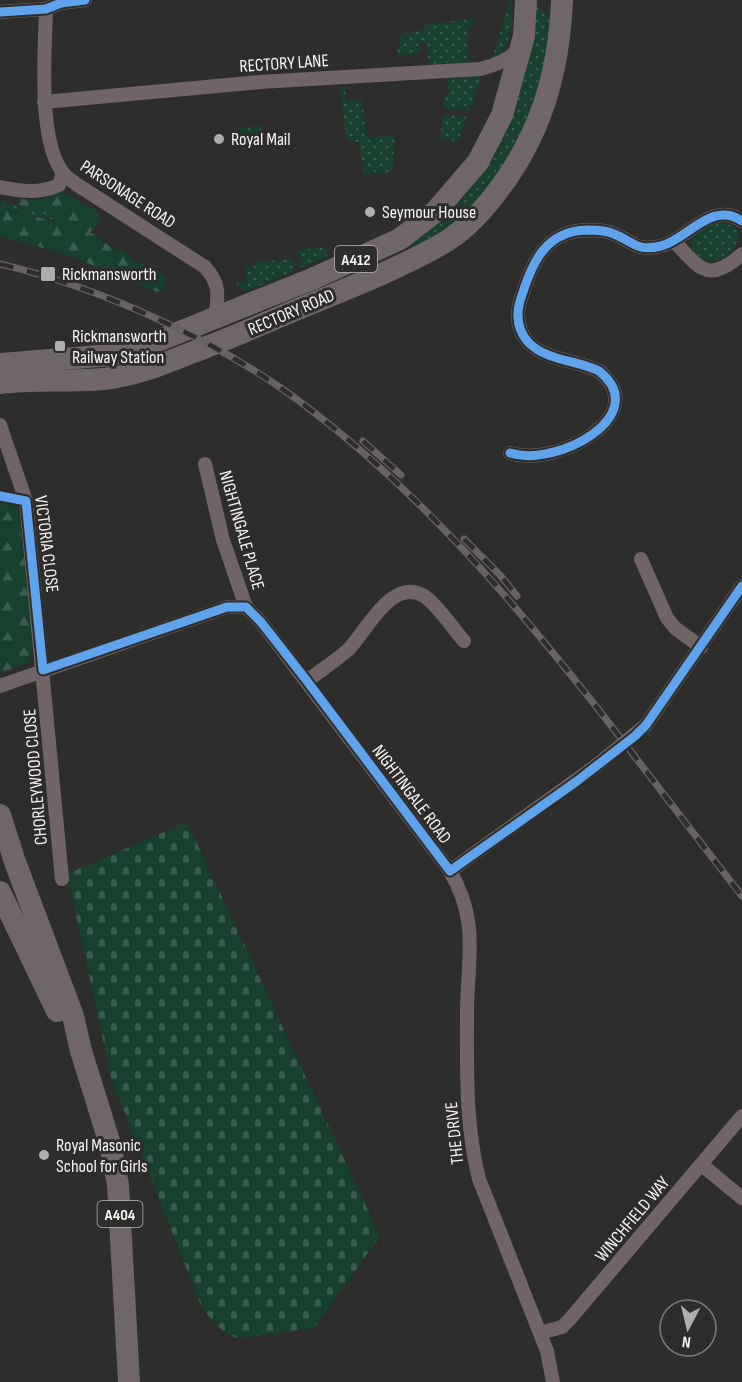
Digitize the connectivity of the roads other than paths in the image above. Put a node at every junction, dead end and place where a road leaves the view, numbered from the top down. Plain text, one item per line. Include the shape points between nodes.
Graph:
1 (85, 0) edge
2 (526, 0) edge
3 (562, 0) edge
4 (46, 9) junction
5 (0, 12) edge
6 (521, 48) junction
7 (44, 102) junction
8 (63, 173) junction
9 (0, 187) edge
10 (742, 221) edge
11 (674, 241) junction
12 (742, 254) edge
13 (215, 319) junction
14 (0, 352) edge
15 (46, 361) junction
16 (0, 364) edge
17 (0, 383) edge
18 (0, 425) edge
19 (510, 453) dead end
20 (205, 464) dead end
21 (640, 559) dead end
22 (742, 586) edge
23 (246, 607) junction
24 (464, 642) dead end
25 (701, 647) junction
26 (43, 670) junction
27 (307, 681) junction
28 (0, 686) edge
29 (0, 815) edge
30 (450, 871) junction
31 (62, 879) dead end
32 (0, 892) edge
33 (81, 1051) junction
34 (742, 1116) edge
35 (702, 1165) junction
36 (742, 1198) edge
37 (540, 1333) junction
38 (129, 1382) edge
39 (553, 1382) edge

1 - 4 street
2 - 6 main road, RECTORY ROAD / A412
3 - 17 main road, RECTORY ROAD / A412 via 551,82 528,145 485,208 441,245 322,299 149,369 105,379
4 - 5 street
4 - 7 street, PARSONAGE ROAD
6 - 7 street, RECTORY LANE via 498,64 480,69 271,81
6 - 13 main road, RECTORY ROAD / A412 via 502,115 478,162 435,212 400,238
7 - 8 street, PARSONAGE ROAD via 54,156
8 - 9 street via 58,185 48,190
8 - 13 street, PARSONAGE ROAD via 205,267 218,290
10 - 11 street via 733,216 710,217
11 - 12 street via 696,265 707,270 724,269
11 - 19 street via 640,247 613,233 578,230 557,237 541,253 520,299 518,320 522,332 538,350 599,370 612,386 614,407 599,429 567,450 527,457
13 - 15 main road, RECTORY ROAD / A412 via 112,355
14 - 15 street
15 - 16 main road, RECTORY ROAD / A412
18 - 26 street, VICTORIA CLOSE via 26,501
20 - 23 street, NIGHTINGALE PLACE via 223,540
21 - 25 street via 667,618
22 - 25 street, NIGHTINGALE ROAD
23 - 26 street via 227,607
23 - 27 street, NIGHTINGALE ROAD
24 - 27 street via 422,595 401,593 382,607 348,650
25 - 30 street, NIGHTINGALE ROAD, bridge via 635,736
26 - 28 street
26 - 31 street, CHORLEYWOOD CLOSE
27 - 30 street, NIGHTINGALE ROAD
29 - 33 main road, A404 via 73,1017
30 - 37 street, THE DRIVE via 468,915 471,939 467,1008 468,1113 473,1158
32 - 33 main road, A404 via 60,1018
33 - 38 main road, A404 via 110,1144 118,1185
34 - 35 street, WINCHFIELD WAY
35 - 36 street
35 - 37 street, WINCHFIELD WAY via 570,1319 562,1327
37 - 39 street, THE DRIVE

